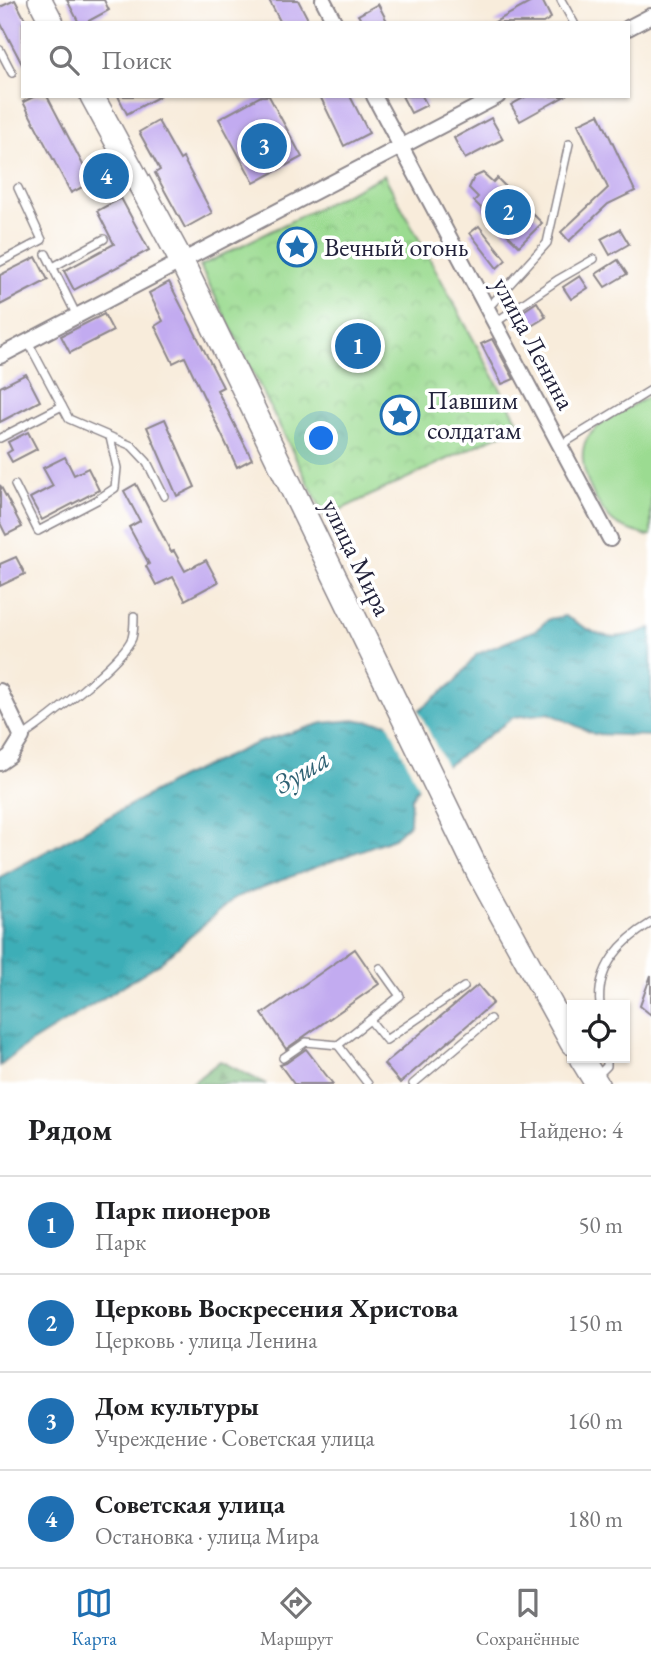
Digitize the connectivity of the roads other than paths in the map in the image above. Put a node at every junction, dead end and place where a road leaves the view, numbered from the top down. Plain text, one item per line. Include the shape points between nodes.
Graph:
1 (40, 0) edge
2 (323, 0) edge
3 (561, 0) edge
4 (651, 16) edge
5 (51, 21) edge
6 (334, 21) edge
7 (574, 21) edge
8 (630, 27) edge
9 (0, 50) edge
10 (12, 73) dead end
11 (93, 98) edge
12 (375, 98) edge
13 (494, 98) edge
14 (569, 145) dead end
15 (401, 147) junction
16 (18, 188) dead end
17 (104, 239) dead end
18 (46, 254) dead end
19 (594, 259) dead end
20 (0, 262) edge
21 (182, 262) junction
22 (53, 267) junction
23 (488, 308) junction
24 (77, 317) junction
25 (496, 322) junction
26 (28, 342) junction
27 (0, 356) edge
28 (651, 390) edge
29 (62, 406) junction
30 (110, 437) junction
31 (0, 438) edge
32 (561, 445) junction
33 (15, 485) dead end
34 (164, 496) dead end
35 (610, 539) dead end
36 (134, 616) dead end
37 (0, 691) edge
38 (22, 737) junction
39 (0, 763) edge
40 (651, 923) edge
41 (641, 928) junction
42 (651, 931) edge
43 (380, 968) dead end
44 (464, 987) dead end
45 (600, 1000) edge
46 (490, 1019) dead end
47 (370, 1020) junction
48 (567, 1034) edge
49 (338, 1045) junction
50 (283, 1058) dead end
51 (584, 1063) edge
52 (607, 1063) edge
53 (595, 1081) edge
54 (368, 1084) edge
55 (413, 1084) edge

1 - 5 main road
2 - 6 street
3 - 7 lane
4 - 8 street
9 - 10 lane
11 - 21 main road, улица Мира
12 - 15 street, улица Ленина
13 - 15 street
14 - 23 lane via 547,243
15 - 21 street
15 - 23 street, улица Ленина
16 - 20 lane via 43,240
17 - 22 lane
18 - 22 lane
19 - 25 lane
21 - 24 street
21 - 48 main road, улица Мира via 479,874
22 - 24 lane
23 - 25 street, улица Ленина
24 - 26 street
25 - 32 street, улица Ленина
26 - 27 street
26 - 29 lane
28 - 32 lane
29 - 30 lane via 69,419
29 - 31 lane
30 - 33 lane via 117,468 115,488 38,531
30 - 34 lane via 132,446 147,462
32 - 35 street, улица Ленина
36 - 38 lane via 132,638 123,653
37 - 38 street
38 - 39 street
40 - 41 lane
41 - 42 lane
41 - 45 lane via 607,964
43 - 47 lane via 400,996
44 - 47 lane via 386,1040
46 - 55 lane
47 - 49 lane
49 - 50 lane via 306,1042
49 - 54 lane
51 - 53 main road
52 - 53 lane

